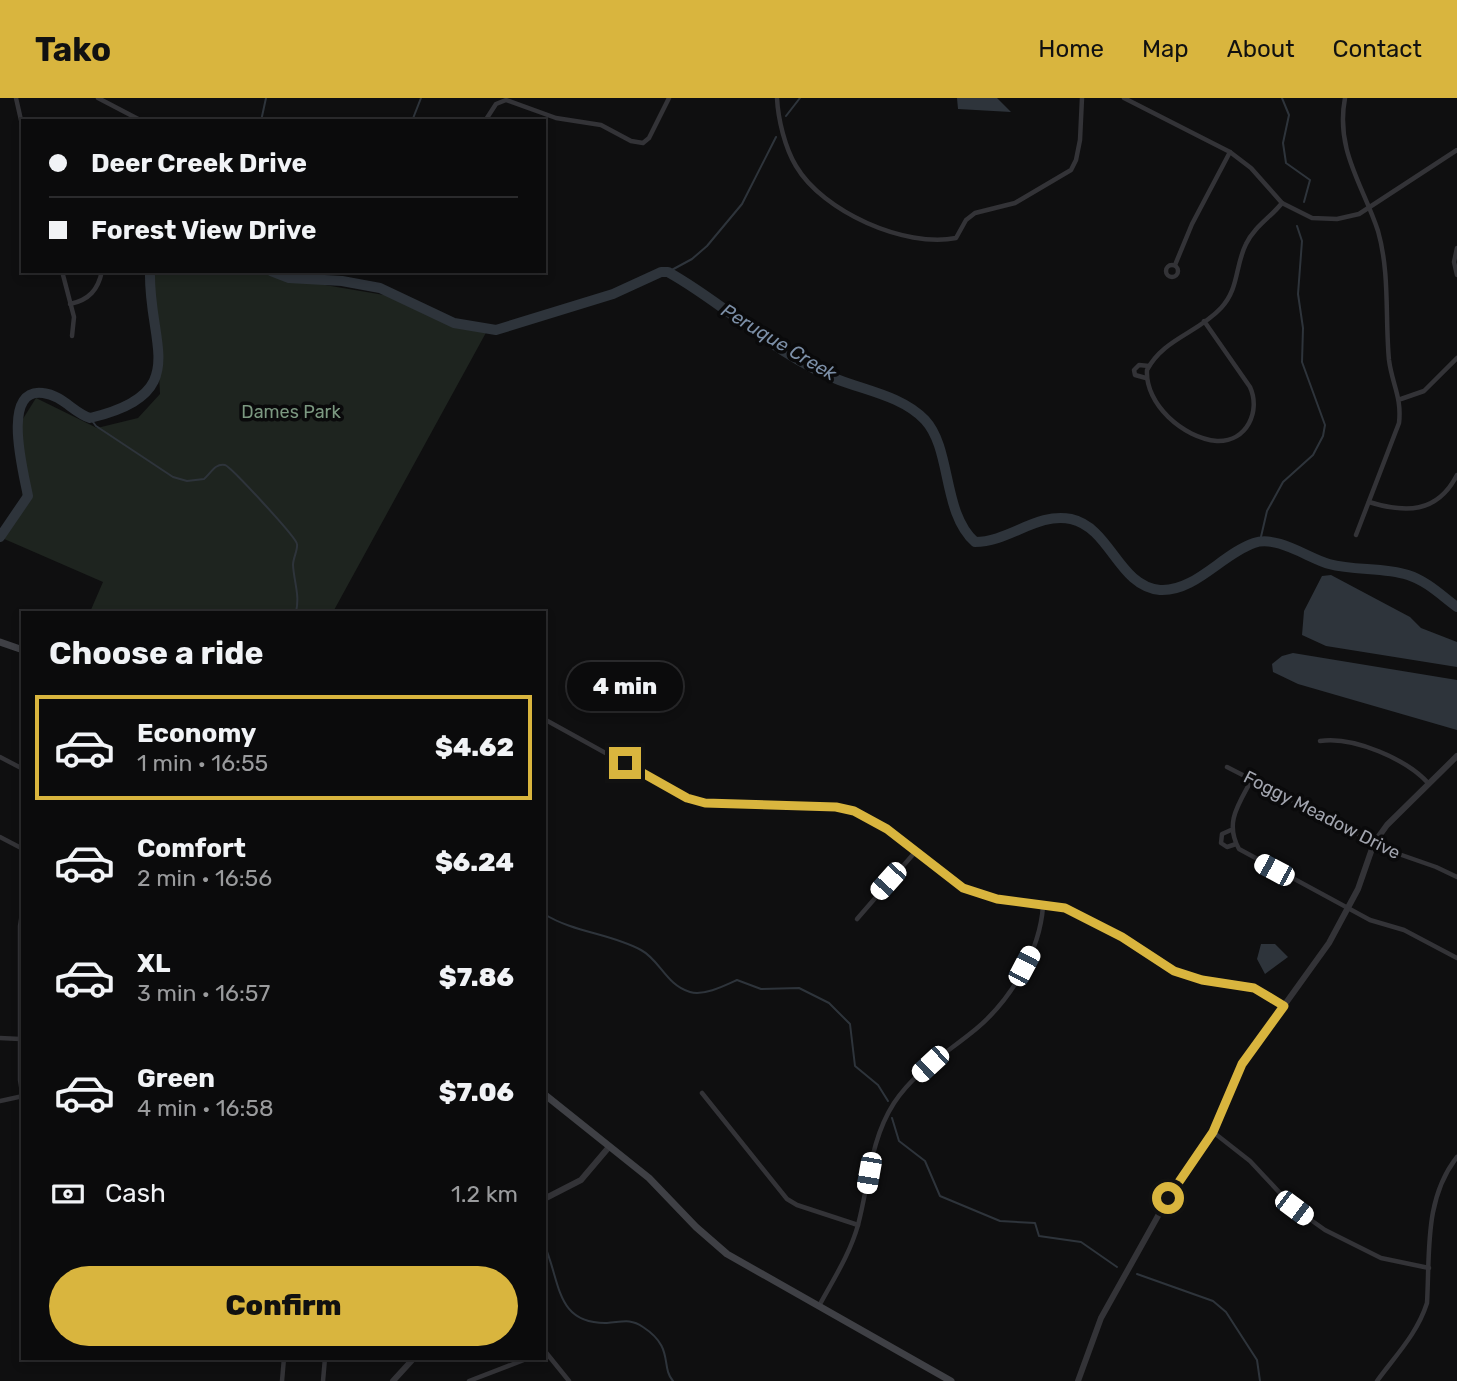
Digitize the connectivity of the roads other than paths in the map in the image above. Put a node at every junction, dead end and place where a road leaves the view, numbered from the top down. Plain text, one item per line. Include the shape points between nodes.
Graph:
1 (98, 98) edge
2 (668, 98) edge
3 (777, 98) edge
4 (1082, 98) edge
5 (1124, 98) edge
6 (1345, 98) edge
7 (105, 100) edge
8 (16, 101) edge
9 (138, 119) edge
10 (486, 119) edge
11 (21, 121) edge
12 (1457, 150) edge
13 (1230, 152) junction
14 (1282, 203) junction
15 (1368, 209) junction
16 (1457, 248) edge
17 (1175, 265) dead end
18 (62, 273) edge
19 (101, 273) edge
20 (1457, 275) edge
21 (70, 304) junction
22 (1204, 321) junction
23 (72, 335) dead end
24 (1457, 358) edge
25 (1149, 366) junction
26 (1146, 378) junction
27 (1401, 399) junction
28 (1457, 475) edge
29 (1368, 502) junction
30 (1356, 535) dead end
31 (0, 642) edge
32 (21, 649) edge
33 (546, 720) edge
34 (1320, 741) dead end
35 (0, 757) edge
36 (1457, 757) edge
37 (1227, 767) dead end
38 (21, 768) edge
39 (1252, 779) junction
40 (1430, 785) junction
41 (1231, 830) junction
42 (0, 837) edge
43 (1374, 843) junction
44 (1236, 844) junction
45 (21, 848) edge
46 (916, 851) junction
47 (1456, 875) edge
48 (1043, 906) junction
49 (1348, 908) junction
50 (857, 919) dead end
51 (1457, 958) edge
52 (21, 990) edge
53 (1284, 1006) junction
54 (0, 1038) edge
55 (20, 1039) junction
56 (21, 1058) edge
57 (702, 1093) dead end
58 (546, 1096) edge
59 (21, 1097) edge
60 (0, 1101) edge
61 (1213, 1132) junction
62 (609, 1147) junction
63 (1457, 1157) edge
64 (546, 1198) edge
65 (858, 1225) junction
66 (1429, 1268) junction
67 (818, 1307) junction
68 (546, 1352) edge
69 (284, 1360) edge
70 (325, 1360) edge
71 (412, 1360) edge
72 (524, 1360) edge
73 (489, 1374) junction
74 (282, 1381) edge
75 (323, 1381) edge
76 (393, 1381) edge
77 (469, 1381) edge
78 (491, 1381) edge
79 (569, 1381) edge
80 (951, 1381) edge
81 (1078, 1381) edge
82 (1377, 1381) edge

1 - 7 street
2 - 10 street via 643,143 601,125 556,118 506,100 496,104
3 - 4 street via 796,166 814,187 869,224 933,242 956,237 975,213 1015,203 1071,170 1080,140
5 - 13 street
6 - 15 street via 1343,141
7 - 9 street
8 - 11 street
12 - 15 street
13 - 14 street
13 - 17 street
14 - 15 street via 1305,216 1324,219 1354,216
14 - 22 street via 1246,244 1228,301
15 - 27 street via 1378,232 1389,358
16 - 20 street
18 - 21 street
19 - 21 street via 95,291
21 - 23 street
22 - 25 street via 1159,350
22 - 26 street via 1252,391 1255,410 1245,429 1222,441 1195,433 1171,420 1150,394
24 - 27 street via 1424,391
25 - 26 street
25 - 26 street via 1133,370
27 - 29 street via 1399,423
28 - 29 street via 1443,495 1422,508 1395,510
29 - 30 street
31 - 32 main road
33 - 46 street via 687,798 721,806 836,807 869,818
34 - 40 street via 1339,739 1399,760
35 - 38 street
36 - 40 street
37 - 39 street, Foggy Meadow Drive
39 - 41 street via 1232,818
39 - 43 street, Foggy Meadow Drive
40 - 43 street
41 - 44 street
41 - 44 street via 1222,834 1221,843 1227,847
42 - 45 street
43 - 47 street, Foggy Meadow Drive
43 - 49 street
44 - 49 street via 1249,857
46 - 48 street via 963,888
46 - 50 street
48 - 53 street via 1065,908 1088,919 1174,971 1254,988
48 - 65 street via 1035,945 1003,1001 979,1027 908,1084 892,1106 873,1151
49 - 51 street
49 - 53 street
52 - 55 street
53 - 61 street via 1238,1072
54 - 55 street
55 - 56 street
57 - 65 street via 787,1199
58 - 62 main road
59 - 60 street
61 - 66 street via 1250,1161 1294,1208 1325,1230 1381,1258
61 - 81 street via 1168,1198 1101,1318
62 - 64 street via 581,1180
62 - 67 main road via 649,1178 727,1254
63 - 66 street via 1446,1171 1433,1207
65 - 67 street
66 - 82 street via 1427,1303 1419,1324
67 - 80 main road
68 - 79 street
69 - 74 street
70 - 75 street
71 - 76 street
72 - 73 street
73 - 77 street
73 - 78 street

